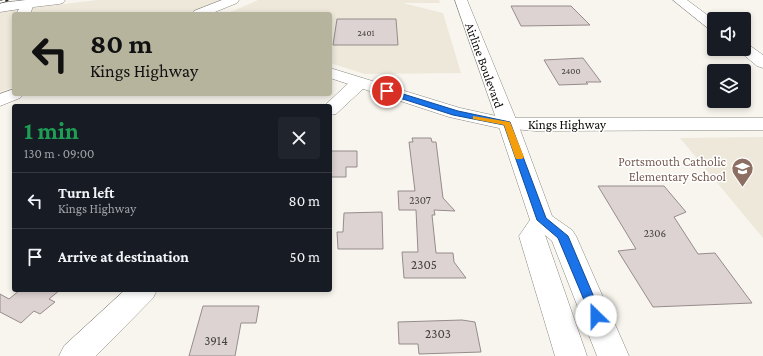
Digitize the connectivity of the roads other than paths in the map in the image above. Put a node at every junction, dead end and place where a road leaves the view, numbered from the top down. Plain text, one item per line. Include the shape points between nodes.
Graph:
1 (58, 0) edge
2 (233, 0) edge
3 (244, 0) edge
4 (461, 0) edge
5 (679, 0) edge
6 (0, 7) edge
7 (25, 9) edge
8 (204, 12) edge
9 (216, 12) edge
10 (707, 21) edge
11 (751, 54) edge
12 (763, 63) edge
13 (332, 74) edge
14 (359, 83) junction
15 (12, 95) edge
16 (0, 101) edge
17 (332, 108) edge
18 (508, 124) junction
19 (763, 124) edge
20 (542, 220) junction
21 (141, 292) edge
22 (75, 356) edge
23 (571, 356) edge
24 (613, 356) edge

1 - 7 main road
2 - 8 main road
3 - 9 main road
4 - 18 main road, Airline Boulevard
5 - 10 main road
6 - 7 main road
11 - 12 main road
13 - 14 main road, Kings Highway
14 - 17 main road
14 - 18 main road, Kings Highway via 456,113
15 - 16 main road
18 - 19 main road, Kings Highway
18 - 20 main road, Airline Boulevard
20 - 23 main road via 532,236
20 - 24 main road via 563,236
21 - 22 main road

